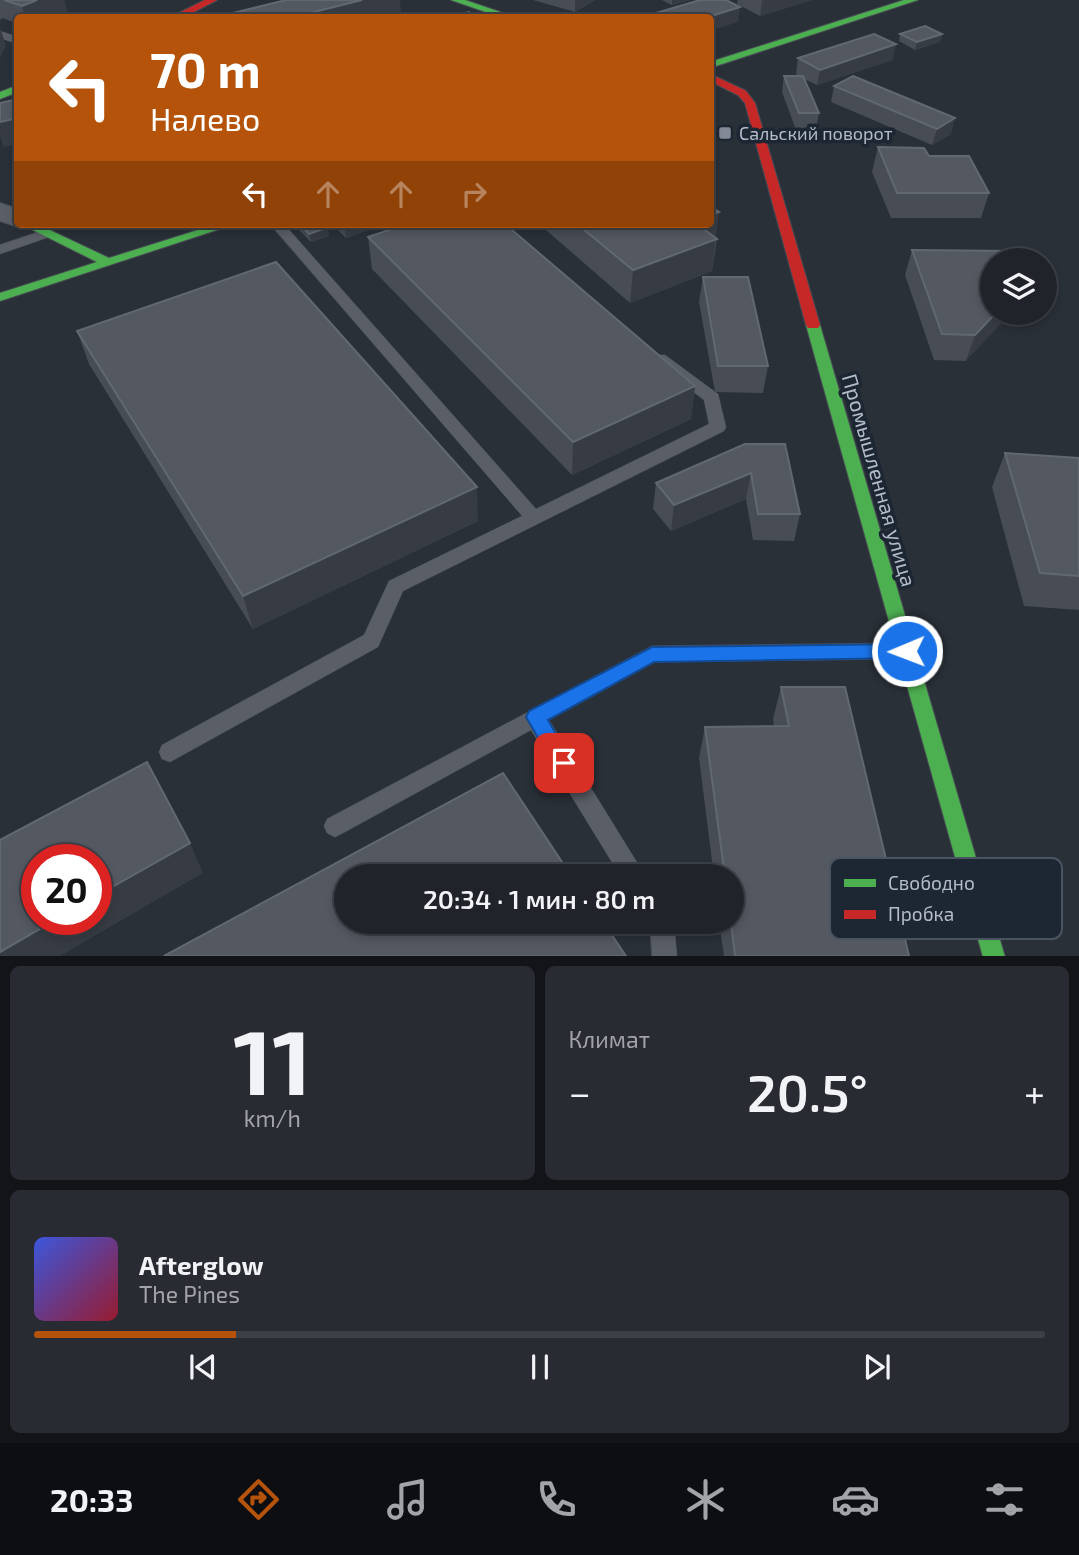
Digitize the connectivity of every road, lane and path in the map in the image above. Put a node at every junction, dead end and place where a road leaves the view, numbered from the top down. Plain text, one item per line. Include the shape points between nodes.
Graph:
1 (456, 0) edge
2 (913, 0) edge
3 (200, 2) edge
4 (180, 14) edge
5 (501, 14) edge
6 (714, 64) edge
7 (714, 79) edge
8 (36, 228) edge
9 (217, 228) edge
10 (280, 228) edge
11 (47, 233) junction
12 (0, 250) edge
13 (109, 264) junction
14 (0, 297) edge
15 (649, 349) edge
16 (534, 519) junction
17 (907, 651) junction
18 (536, 717) junction
19 (170, 752) dead end
20 (335, 826) dead end
21 (966, 858) edge
22 (626, 864) edge
23 (663, 934) edge
24 (989, 939) edge
25 (665, 956) edge
26 (994, 956) edge

1 - 5 street
2 - 6 street
3 - 4 street
7 - 17 street, Промышленная улица via 742,93 750,103
8 - 11 street
9 - 13 street
10 - 16 lane
11 - 12 lane
11 - 13 street
13 - 14 street
15 - 16 lane via 712,398 718,427
16 - 19 lane via 396,586 371,641
17 - 18 lane via 652,654
17 - 21 street, Промышленная улица
18 - 20 lane
18 - 22 lane
23 - 25 lane
24 - 26 street, Промышленная улица

